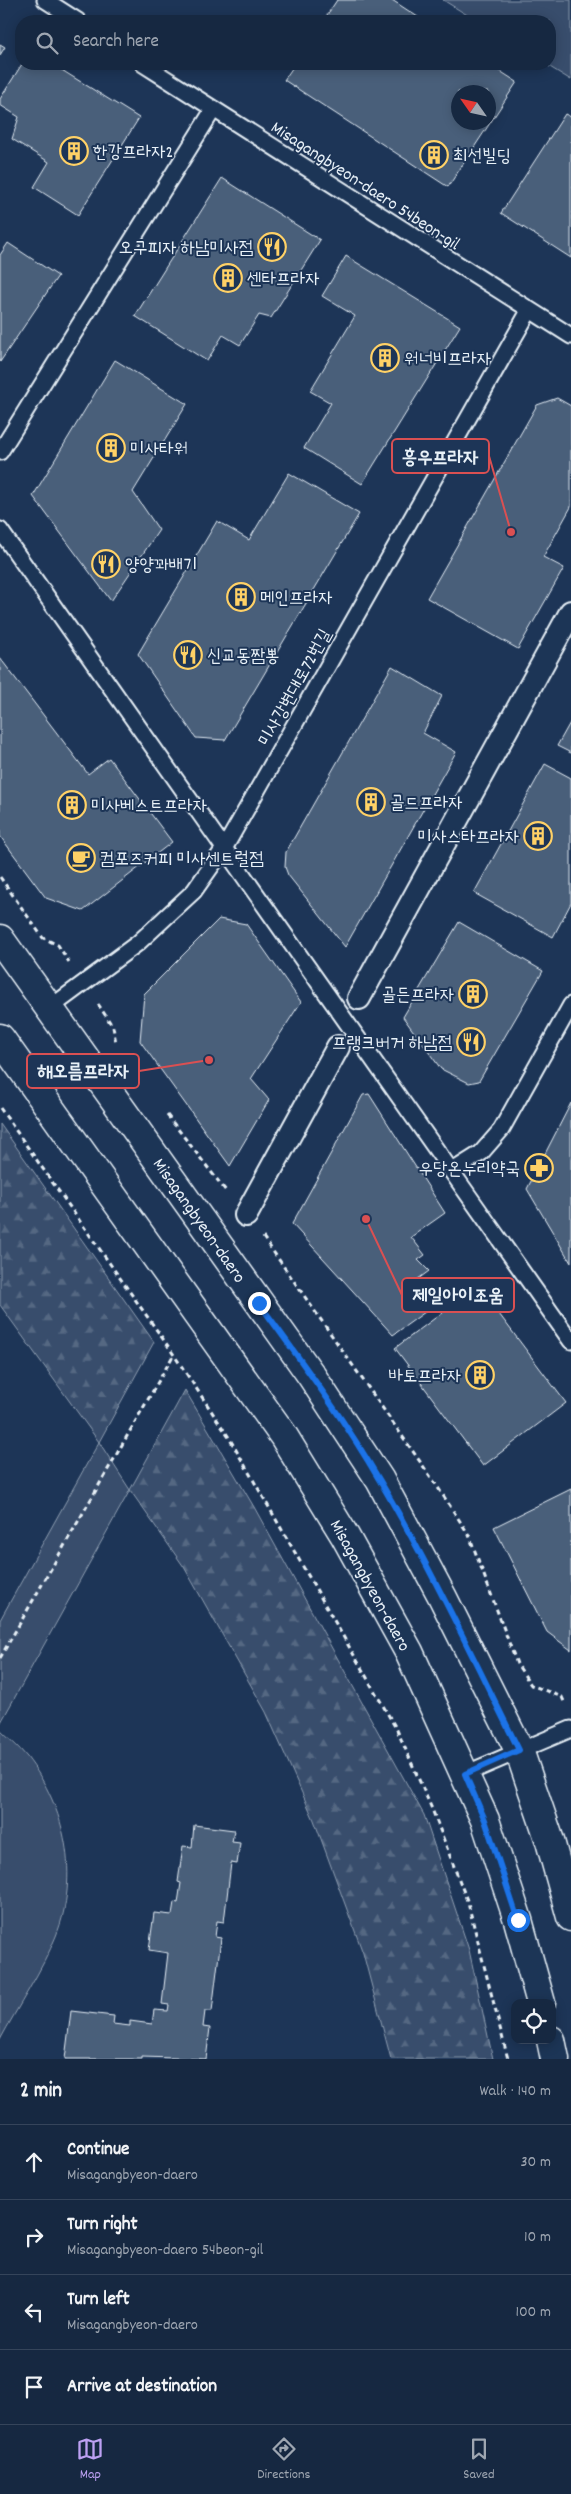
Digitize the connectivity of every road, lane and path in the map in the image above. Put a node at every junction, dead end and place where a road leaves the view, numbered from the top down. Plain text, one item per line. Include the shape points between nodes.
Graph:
1 (46, 0) edge
2 (69, 15) edge
3 (152, 70) edge
4 (213, 110) junction
5 (529, 311) junction
6 (571, 336) edge
7 (0, 452) edge
8 (0, 530) edge
9 (571, 612) edge
10 (225, 847) junction
11 (0, 877) edge
12 (0, 939) edge
13 (58, 945) dead end
14 (359, 998) dead end
15 (571, 1005) edge
16 (50, 1008) junction
17 (0, 1038) edge
18 (338, 1048) dead end
19 (0, 1108) edge
20 (454, 1170) junction
21 (246, 1215) dead end
22 (571, 1341) edge
23 (174, 1354) junction
24 (0, 1658) edge
25 (571, 1730) edge
26 (519, 1750) junction
27 (465, 1774) junction
28 (571, 1917) edge
29 (540, 1999) edge
30 (552, 2044) edge
31 (508, 2059) edge
32 (555, 2059) edge

1 - 2 lane
3 - 4 lane, Misagangbyeon-daero 54beon-gil
4 - 5 lane, Misagangbyeon-daero 54beon-gil
4 - 7 lane
5 - 6 lane, Misagangbyeon-daero 54beon-gil
5 - 10 lane, 미사강변대로72번길
8 - 10 lane
9 - 14 street
10 - 16 lane, 미사강변대로72번길 via 194,891 138,943
10 - 20 lane via 349,1027
11 - 13 path via 43,938
12 - 16 main road, Misagangbyeon-daero
15 - 20 lane via 501,1130 482,1153
16 - 26 main road, Misagangbyeon-daero via 312,1375 374,1472 442,1596
17 - 27 main road, Misagangbyeon-daero via 283,1435 345,1536 409,1652
18 - 21 street
19 - 23 path
20 - 22 lane
23 - 24 path
23 - 31 path via 228,1436 397,1730 468,1903
25 - 26 lane
26 - 27 lane
26 - 28 main road, Misagangbyeon-daero via 550,1841
27 - 29 main road, Misagangbyeon-daero via 491,1838
30 - 32 main road

